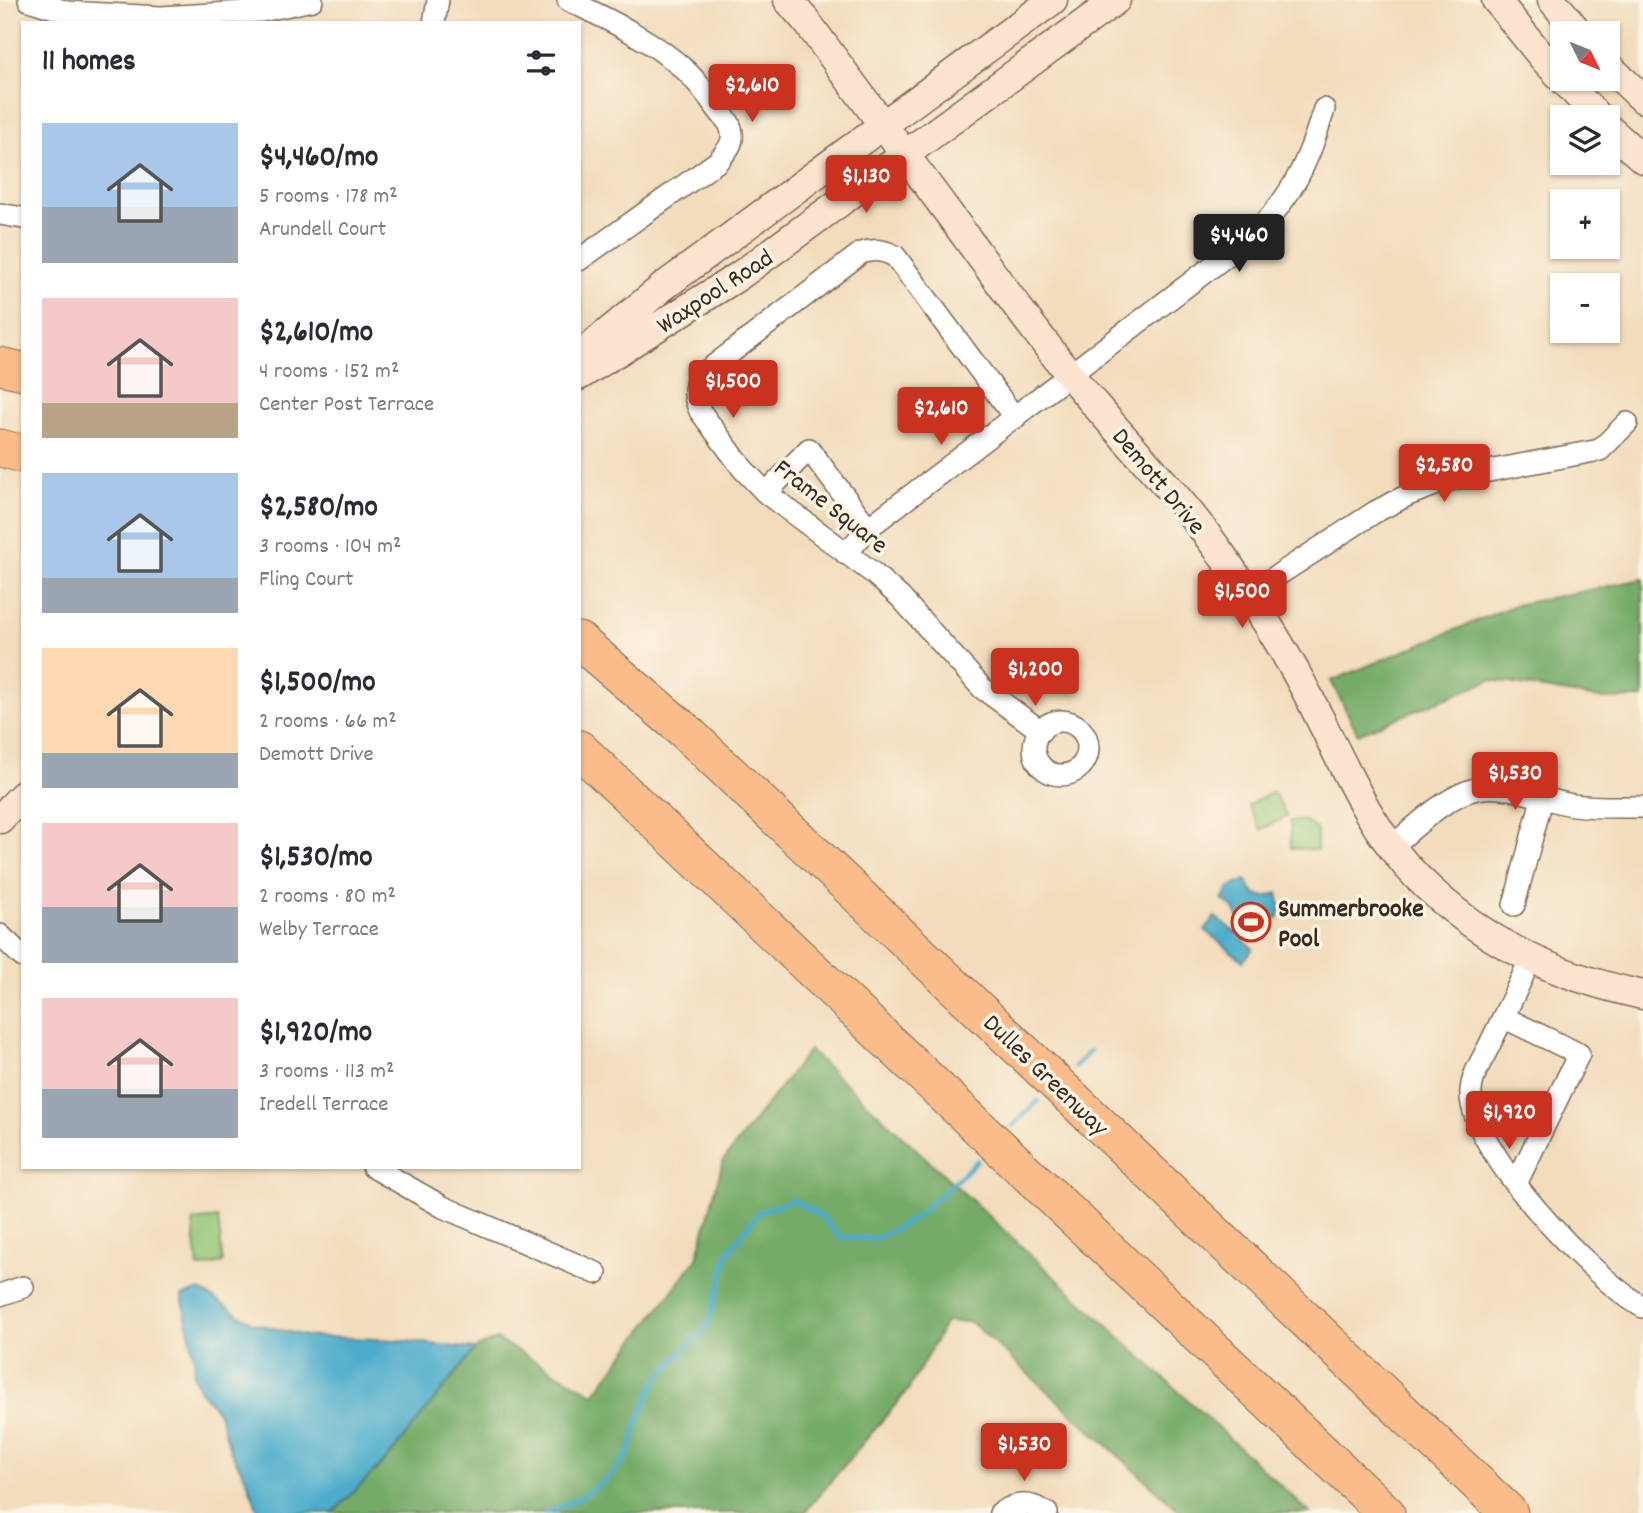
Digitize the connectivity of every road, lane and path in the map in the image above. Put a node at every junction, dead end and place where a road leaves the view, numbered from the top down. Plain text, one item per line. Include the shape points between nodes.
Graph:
1 (29, 0) edge
2 (312, 0) edge
3 (438, 0) edge
4 (568, 0) edge
5 (788, 0) edge
6 (1052, 0) edge
7 (1116, 0) edge
8 (1496, 0) edge
9 (1552, 0) edge
10 (68, 9) edge
11 (261, 17) edge
12 (161, 20) edge
13 (434, 21) edge
14 (1570, 21) edge
15 (1620, 77) edge
16 (1643, 99) edge
17 (1587, 105) edge
18 (1324, 109) dead end
19 (882, 125) junction
20 (1620, 139) edge
21 (906, 156) junction
22 (1643, 159) edge
23 (0, 214) edge
24 (21, 218) edge
25 (581, 259) edge
26 (581, 354) edge
27 (0, 366) edge
28 (21, 371) edge
29 (581, 375) edge
30 (1070, 375) junction
31 (1015, 418) junction
32 (1626, 423) dead end
33 (0, 449) edge
34 (21, 454) edge
35 (766, 493) junction
36 (868, 528) junction
37 (846, 554) junction
38 (1249, 594) junction
39 (581, 643) edge
40 (1041, 731) dead end
41 (581, 751) edge
42 (21, 797) edge
43 (1542, 799) junction
44 (1643, 807) edge
45 (0, 818) edge
46 (1391, 847) junction
47 (1514, 905) dead end
48 (0, 936) edge
49 (21, 955) edge
50 (1530, 959) junction
51 (1643, 995) edge
52 (1503, 1017) junction
53 (376, 1169) edge
54 (1516, 1184) junction
55 (596, 1273) dead end
56 (23, 1287) dead end
57 (0, 1294) edge
58 (1643, 1307) edge
59 (1000, 1513) edge
60 (1047, 1513) edge
61 (1386, 1513) edge
62 (1509, 1513) edge

1 - 10 street
2 - 11 street
3 - 13 street
4 - 25 street via 660,49 686,71 733,133 732,146 717,162
5 - 19 street, Demott Drive
6 - 19 street, Waxpool Road
7 - 21 street, Waxpool Road
8 - 17 street
9 - 14 street
10 - 12 street
11 - 12 street
15 - 16 street
18 - 30 street via 1298,180 1269,220
19 - 21 street, Demott Drive
19 - 26 street, Waxpool Road via 664,286
20 - 22 street
21 - 29 street, Waxpool Road via 739,276
21 - 30 street, Demott Drive
23 - 24 street
27 - 28 highway
30 - 31 street
30 - 38 street, Demott Drive via 1185,508
31 - 35 street, Frame Square via 895,256 885,251 861,253 699,377 694,388 700,411
31 - 36 street
32 - 38 street via 1600,450 1478,473 1408,495
33 - 34 highway
35 - 36 street via 809,449
35 - 37 street, Frame Square
36 - 37 street
37 - 40 street, Frame Square via 900,597 982,688
38 - 46 street, Demott Drive via 1298,677 1362,803
39 - 62 highway, Dulles Greenway via 684,730
41 - 61 highway
42 - 45 street
43 - 44 street via 1583,806
43 - 46 street via 1502,788 1471,790
43 - 47 street
46 - 50 street, Demott Drive via 1466,920
48 - 49 street
50 - 51 street, Demott Drive via 1600,985
50 - 52 street
52 - 54 street via 1476,1073 1471,1104 1475,1119
52 - 54 street via 1579,1054
53 - 55 street via 443,1207
54 - 58 street via 1539,1215 1626,1297
56 - 57 street
59 - 60 street via 1023,1504

